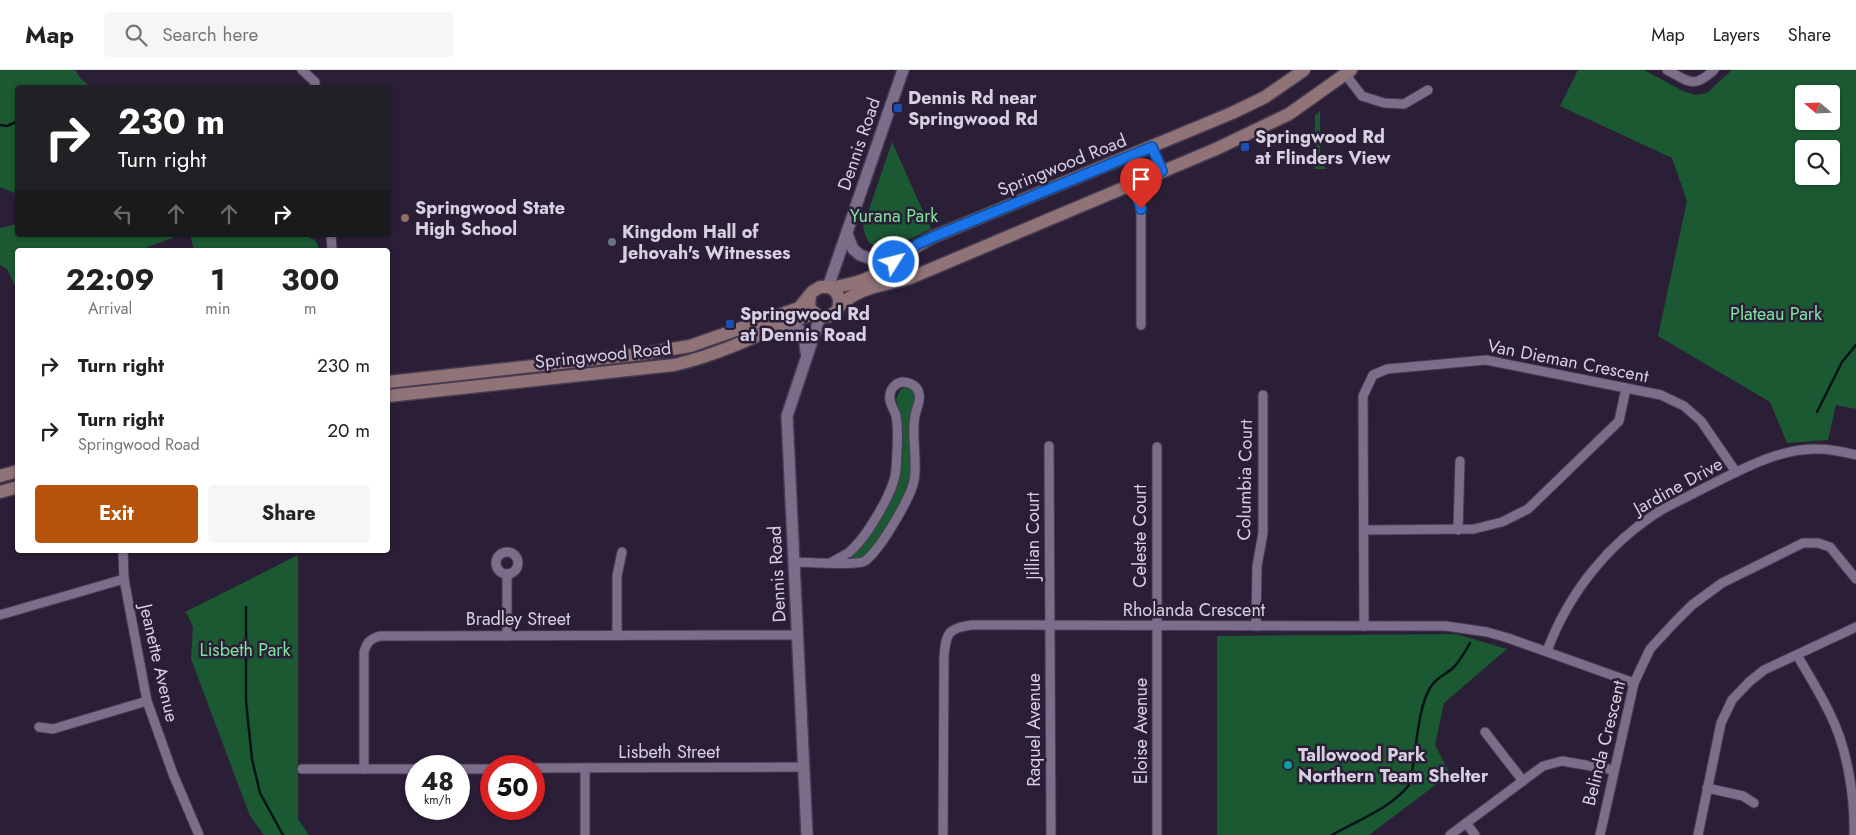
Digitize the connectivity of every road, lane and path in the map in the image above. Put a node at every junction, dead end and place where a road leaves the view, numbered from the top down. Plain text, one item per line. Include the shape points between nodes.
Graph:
1 (302, 70) edge
2 (903, 70) edge
3 (1304, 70) edge
4 (1667, 70) edge
5 (1714, 70) edge
6 (1349, 72) edge
7 (315, 85) edge
8 (1428, 90) dead end
9 (1152, 147) junction
10 (1162, 171) junction
11 (1134, 184) junction
12 (847, 234) junction
13 (904, 256) junction
14 (830, 287) junction
15 (810, 296) junction
16 (839, 306) junction
17 (817, 315) junction
18 (786, 323) junction
19 (1141, 324) dead end
20 (806, 353) junction
21 (390, 382) edge
22 (1626, 388) junction
23 (1263, 395) dead end
24 (390, 396) edge
25 (1048, 446) dead end
26 (1156, 446) dead end
27 (1856, 455) edge
28 (1460, 461) dead end
29 (15, 472) edge
30 (1736, 472) junction
31 (0, 476) edge
32 (15, 488) edge
33 (0, 492) edge
34 (1364, 530) junction
35 (1458, 530) junction
36 (622, 552) dead end
37 (123, 553) edge
38 (794, 562) junction
39 (832, 562) junction
40 (508, 574) dead end
41 (124, 579) junction
42 (1856, 579) edge
43 (0, 616) edge
44 (1050, 626) junction
45 (1157, 626) junction
46 (1256, 626) junction
47 (1364, 626) junction
48 (1856, 627) edge
49 (617, 635) junction
50 (798, 635) junction
51 (507, 636) junction
52 (1547, 651) junction
53 (1797, 655) junction
54 (1634, 683) junction
55 (147, 701) junction
56 (39, 727) dead end
57 (1485, 732) dead end
58 (804, 767) junction
59 (545, 768) edge
60 (585, 768) junction
61 (302, 769) dead end
62 (364, 769) junction
63 (405, 769) edge
64 (1614, 770) junction
65 (1523, 781) junction
66 (1708, 788) junction
67 (1754, 802) dead end
68 (1466, 824) junction
69 (199, 835) edge
70 (585, 835) edge
71 (808, 835) edge
72 (943, 835) edge
73 (1051, 835) edge
74 (1157, 835) edge
75 (1450, 835) edge
76 (1475, 835) edge
77 (1600, 835) edge
78 (1698, 835) edge
79 (1854, 835) edge

1 - 7 street
2 - 12 street, Dennis Road
3 - 9 main road, Springwood Road via 1265,97
4 - 5 street via 1696,82 1703,81
6 - 8 street via 1362,96 1384,103 1404,104
6 - 10 main road via 1289,114
9 - 10 street
9 - 13 main road, Springwood Road via 933,237
10 - 11 main road
11 - 16 main road via 910,278 867,288
11 - 19 street via 1141,209
12 - 13 street via 853,249 871,260 883,263
12 - 14 street, Dennis Road
13 - 14 main road, Springwood Road via 868,278
14 - 15 main road via 820,287
14 - 16 main road via 839,298
15 - 17 main road via 809,305
15 - 21 main road, Springwood Road via 799,308 785,314 670,350
16 - 17 main road via 829,316
17 - 18 main road, Springwood Road
17 - 20 street, Dennis Road
18 - 20 street via 802,331
18 - 24 main road, Springwood Road via 710,355 674,365
20 - 38 street, Dennis Road via 787,416
22 - 30 street, Van Dieman Crescent via 1661,395 1684,406 1701,421
22 - 34 street, Van Dieman Crescent via 1486,360 1386,369 1374,375 1363,396
22 - 35 street via 1619,421 1528,509 1502,522
23 - 46 street, Columbia Court via 1263,533 1257,566
25 - 44 street, Jillian Court
26 - 45 street, Celeste Court
27 - 30 street, Jardine Drive via 1818,448 1802,450
28 - 35 street
29 - 31 main road
30 - 52 street, Jardine Drive via 1663,510 1618,542 1565,610
32 - 33 main road
34 - 35 street
34 - 47 street, Van Dieman Crescent
36 - 49 street via 617,576
37 - 41 street, Jeanette Avenue
38 - 39 street
38 - 50 street, Dennis Road
39 - 39 street via 849,552 861,538 890,490 896,470 897,425 890,393 896,384 910,383 919,393 914,423 914,480 910,492 883,540 864,561
40 - 51 street
41 - 43 street
41 - 55 street, Jeanette Avenue
42 - 54 street, Belinda Crescent via 1830,546 1803,543 1722,583 1692,605 1650,649
44 - 45 street, Rholanda Crescent
44 - 72 street, Rholanda Crescent via 972,625 950,631 944,657
44 - 73 street, Raquel Avenue
45 - 46 street, Rholanda Crescent
45 - 74 street, Eloise Avenue
46 - 47 street, Rholanda Crescent
47 - 52 street, Rholanda Crescent via 1466,628
48 - 53 street
49 - 50 street, Bradley Street
49 - 51 street, Bradley Street
50 - 58 street, Dennis Road
51 - 62 street, Bradley Street via 380,636 371,639 364,652
52 - 54 street, Rholanda Crescent
53 - 66 street via 1764,670 1732,700 1721,723
53 - 79 street via 1830,714 1845,755 1853,793
54 - 64 street, Belinda Crescent
55 - 56 street via 53,728
55 - 69 street, Jeanette Avenue
57 - 65 street
58 - 60 street, Lisbeth Street
58 - 71 street, Dennis Road
59 - 60 street, Lisbeth Street
60 - 70 street
61 - 62 street
62 - 63 street
64 - 65 street via 1562,760 1543,766
64 - 77 street, Belinda Crescent
65 - 68 street
66 - 67 street via 1743,796
66 - 78 street
68 - 75 street
68 - 76 street

